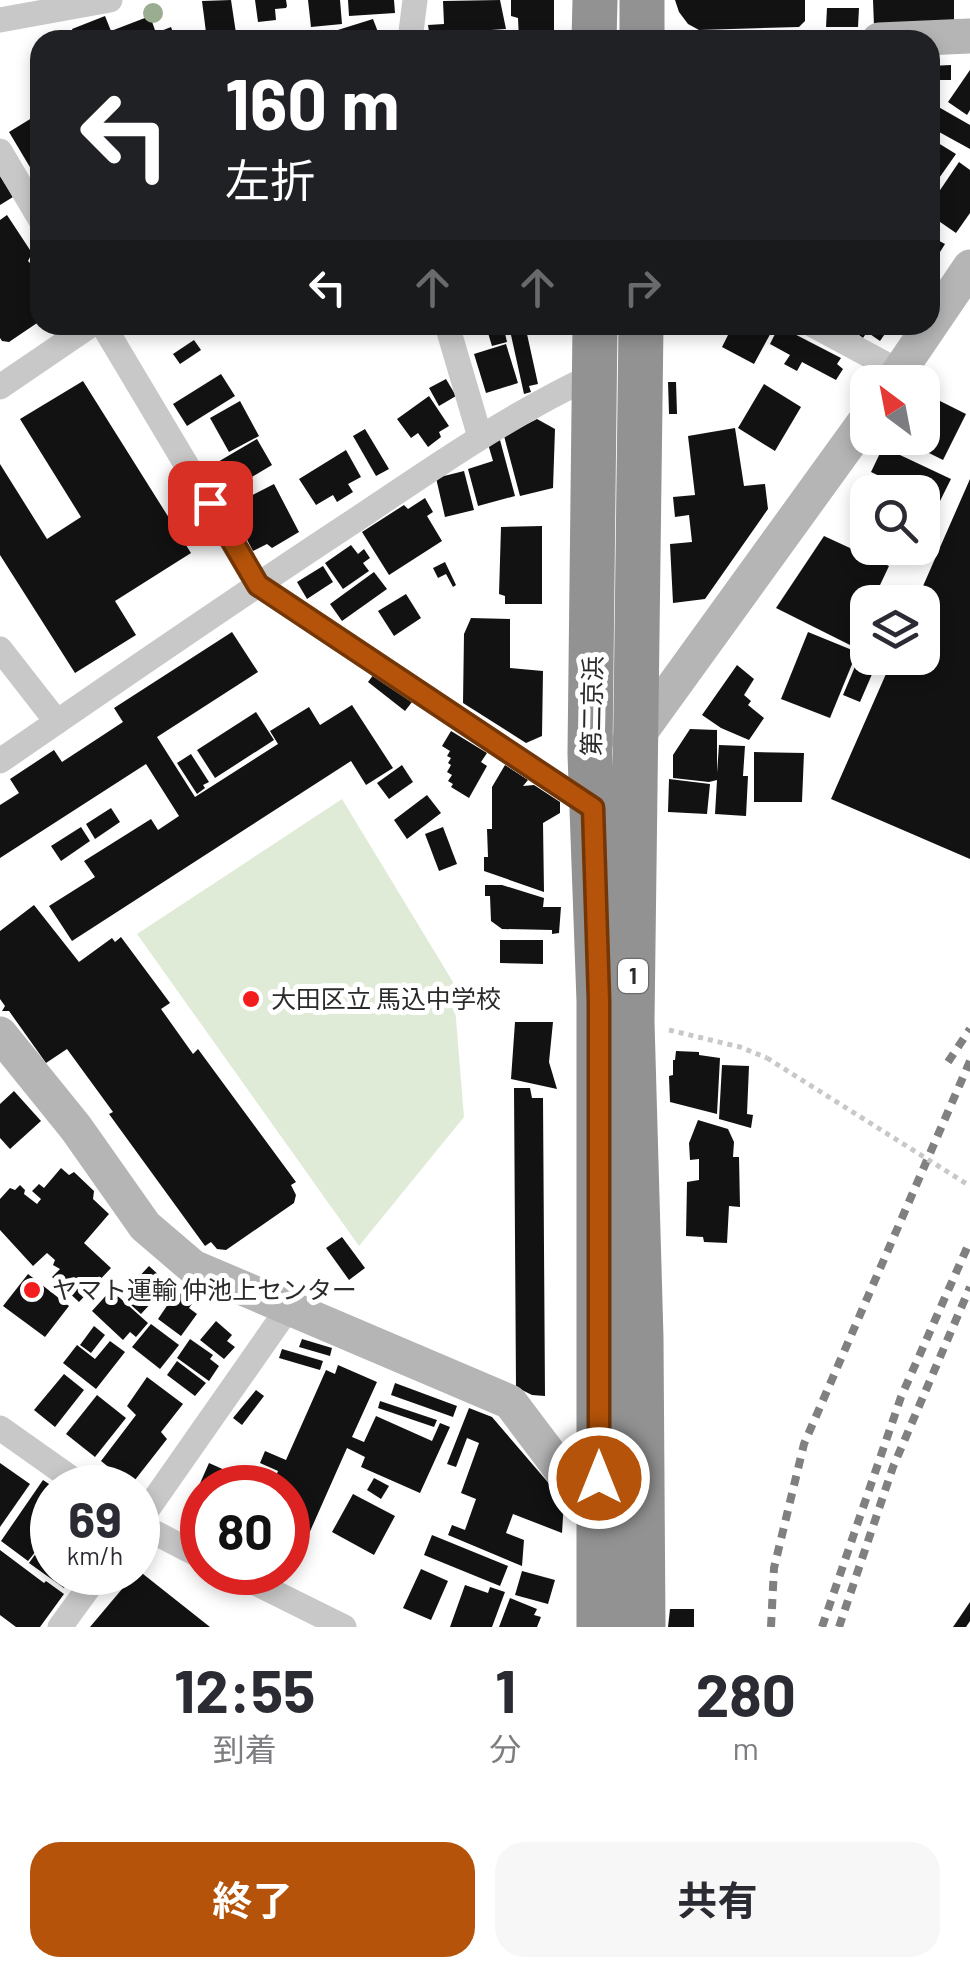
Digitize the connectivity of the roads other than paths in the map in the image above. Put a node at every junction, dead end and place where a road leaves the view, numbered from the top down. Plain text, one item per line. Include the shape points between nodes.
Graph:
1 (110, 0) edge
2 (416, 0) edge
3 (596, 0) edge
4 (642, 0) edge
5 (0, 20) edge
6 (412, 30) edge
7 (594, 30) edge
8 (642, 30) edge
9 (970, 36) edge
10 (940, 37) edge
11 (0, 151) edge
12 (30, 202) edge
13 (970, 267) edge
14 (940, 312) edge
15 (76, 335) edge
16 (109, 335) edge
17 (450, 335) edge
18 (596, 335) edge
19 (641, 335) edge
20 (829, 335) edge
21 (924, 335) edge
22 (877, 365) edge
23 (904, 365) edge
24 (596, 374) junction
25 (0, 387) edge
26 (480, 438) junction
27 (850, 443) edge
28 (258, 585) junction
29 (0, 649) edge
30 (56, 722) junction
31 (636, 738) junction
32 (590, 754) junction
33 (0, 761) edge
34 (593, 808) junction
35 (0, 1034) edge
36 (289, 1307) junction
37 (0, 1428) edge
38 (52, 1465) edge
39 (599, 1478) junction
40 (160, 1492) edge
41 (83, 1595) edge
42 (279, 1595) edge
43 (60, 1627) edge
44 (344, 1627) edge
45 (599, 1627) edge
46 (643, 1627) edge

1 - 5 street
2 - 6 street
3 - 7 highway
4 - 8 highway
9 - 10 street
11 - 12 street
13 - 14 street
15 - 25 street
16 - 28 street
17 - 26 street
18 - 24 highway, 第二京浜 / 1
19 - 31 highway, 第二京浜 / 1
20 - 22 street
21 - 23 street
24 - 26 street
24 - 32 highway, 第二京浜 / 1
26 - 28 street
27 - 31 street
28 - 30 street
28 - 34 street
29 - 30 street
30 - 33 street
31 - 32 street
31 - 46 highway, 第二京浜 / 1 via 632,1022
32 - 34 highway, 第二京浜 / 1
34 - 39 highway, 第二京浜 / 1
35 - 36 street via 145,1226 193,1267
36 - 39 street via 510,1402 565,1475
36 - 40 street
37 - 38 street
39 - 45 highway, 第二京浜 / 1
41 - 43 street
42 - 44 street

